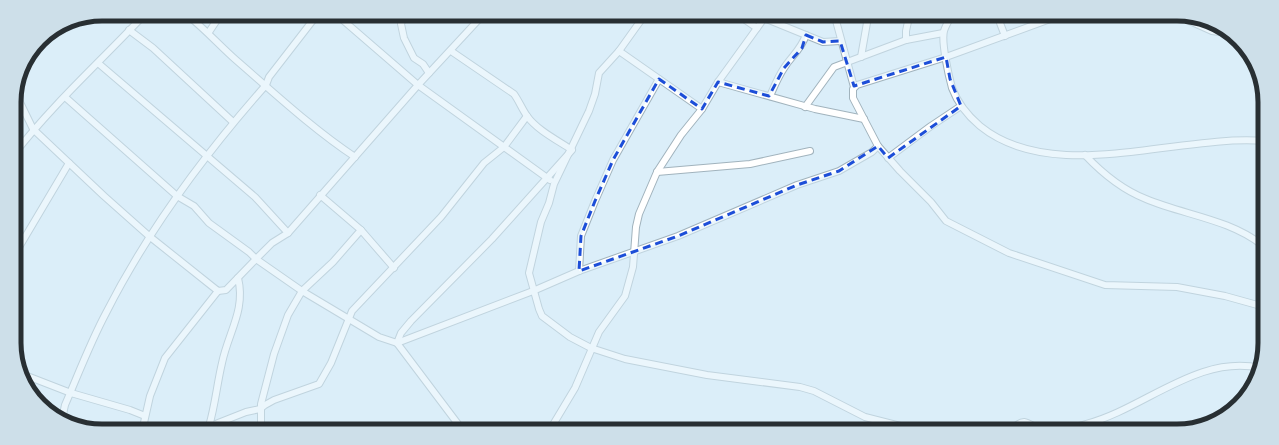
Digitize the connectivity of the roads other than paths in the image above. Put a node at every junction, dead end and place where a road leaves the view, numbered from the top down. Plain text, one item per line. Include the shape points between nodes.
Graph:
1 (138, 21) edge
2 (195, 21) edge
3 (216, 21) edge
4 (312, 21) edge
5 (344, 21) edge
6 (402, 21) edge
7 (478, 21) edge
8 (640, 21) edge
9 (747, 21) edge
10 (761, 21) edge
11 (773, 21) edge
12 (836, 21) edge
13 (867, 21) edge
14 (907, 21) edge
15 (949, 21) edge
16 (1000, 21) edge
17 (1046, 21) edge
18 (1195, 23) edge
19 (757, 28) junction
20 (130, 30) junction
21 (209, 32) junction
22 (1217, 32) edge
23 (943, 33) junction
24 (806, 35) junction
25 (1005, 36) junction
26 (906, 40) junction
27 (840, 41) junction
28 (451, 51) junction
29 (619, 51) junction
30 (861, 57) junction
31 (946, 57) junction
32 (98, 62) junction
33 (847, 62) junction
34 (429, 73) junction
35 (659, 79) junction
36 (718, 82) junction
37 (266, 84) junction
38 (418, 85) junction
39 (854, 87) junction
40 (66, 96) junction
41 (770, 96) junction
42 (21, 104) edge
43 (961, 106) junction
44 (805, 107) junction
45 (702, 109) junction
46 (527, 116) junction
47 (864, 119) junction
48 (233, 122) junction
49 (33, 129) junction
50 (1258, 141) edge
51 (21, 144) edge
52 (878, 146) junction
53 (504, 147) junction
54 (572, 150) junction
55 (810, 151) dead end
56 (206, 154) junction
57 (1085, 154) junction
58 (355, 157) junction
59 (888, 158) junction
60 (69, 163) junction
61 (657, 172) junction
62 (547, 178) junction
63 (554, 184) junction
64 (320, 195) junction
65 (177, 196) junction
66 (361, 230) junction
67 (288, 233) junction
68 (149, 236) junction
69 (1258, 243) edge
70 (21, 244) edge
71 (635, 252) junction
72 (256, 259) junction
73 (394, 268) junction
74 (579, 271) junction
75 (238, 278) junction
76 (218, 291) junction
77 (302, 291) junction
78 (533, 291) junction
79 (1258, 305) edge
80 (350, 318) junction
81 (397, 343) junction
82 (591, 348) junction
83 (1254, 368) edge
84 (28, 376) edge
85 (71, 392) junction
86 (260, 409) junction
87 (64, 414) edge
88 (145, 416) junction
89 (144, 424) edge
90 (210, 424) edge
91 (216, 424) edge
92 (261, 424) edge
93 (458, 424) edge
94 (553, 424) edge
95 (900, 424) edge
96 (1017, 424) edge
97 (1028, 424) edge
98 (1086, 424) edge

1 - 20 street
2 - 21 street
3 - 21 street
4 - 37 street
5 - 38 street
6 - 34 street via 404,38 414,58 423,64
7 - 28 street
8 - 29 street
9 - 19 street
10 - 19 street
11 - 24 street
12 - 27 street
13 - 30 street
14 - 26 street
15 - 23 street
16 - 25 street
17 - 25 street
18 - 22 street
19 - 36 street
20 - 32 street
20 - 48 street
21 - 37 street via 234,59
23 - 26 street
23 - 31 street
24 - 27 street via 823,42
24 - 41 street via 802,48 784,68
25 - 31 street
26 - 30 street
27 - 33 street
28 - 34 street
28 - 46 street via 514,94
29 - 35 street
29 - 54 street via 599,73 595,94
30 - 33 street
31 - 39 street
31 - 43 street via 956,100
32 - 40 street
32 - 56 street
33 - 39 street
33 - 44 street via 834,67
34 - 38 street
35 - 45 street
35 - 74 street via 613,160 595,201 582,236
36 - 41 street
36 - 45 street
37 - 48 street
37 - 58 street via 334,143
38 - 53 street
38 - 58 street
39 - 47 street via 853,98
40 - 49 street
40 - 65 street
41 - 44 street
42 - 49 street
43 - 57 street via 986,131 1014,145 1044,154
43 - 59 street
44 - 47 street
45 - 61 street
46 - 53 street
46 - 54 street
47 - 52 street
48 - 56 street
49 - 51 street
49 - 60 street
50 - 57 street via 1227,141
52 - 59 street
52 - 71 street via 839,171 797,185 738,212
53 - 62 street
53 - 73 street via 484,163
54 - 62 street
54 - 63 street
55 - 61 street via 750,164
56 - 65 street
56 - 67 street via 255,197
57 - 69 street via 1098,168 1135,194 1240,232
58 - 64 street
59 - 79 street via 946,221 1009,253 1105,285 1178,287
60 - 68 street
60 - 70 street
61 - 71 street via 639,214
62 - 63 street
62 - 81 street via 492,239 411,321
63 - 78 street via 541,222 529,273
64 - 66 street
64 - 67 street
65 - 68 street
65 - 72 street via 194,206 209,222
66 - 73 street
66 - 77 street via 333,262
67 - 72 street via 272,243
68 - 76 street
68 - 85 street via 104,316
71 - 74 street
71 - 82 street via 625,296 599,332
72 - 75 street
72 - 77 street
73 - 80 street via 352,311
74 - 78 street
75 - 76 street via 226,290
75 - 90 street via 241,296 239,309 222,362
76 - 88 street via 165,358
77 - 80 street
77 - 86 street via 288,315 274,354
78 - 81 street
78 - 82 street via 542,316
80 - 81 street via 379,337
80 - 86 street via 319,384 274,400
81 - 93 street
82 - 94 street via 575,388
82 - 95 street via 658,367 800,387 865,417
83 - 98 street via 1234,366 1200,374 1101,420
84 - 85 street
85 - 87 street
85 - 88 street
86 - 91 street
86 - 92 street
88 - 89 street
96 - 97 street

